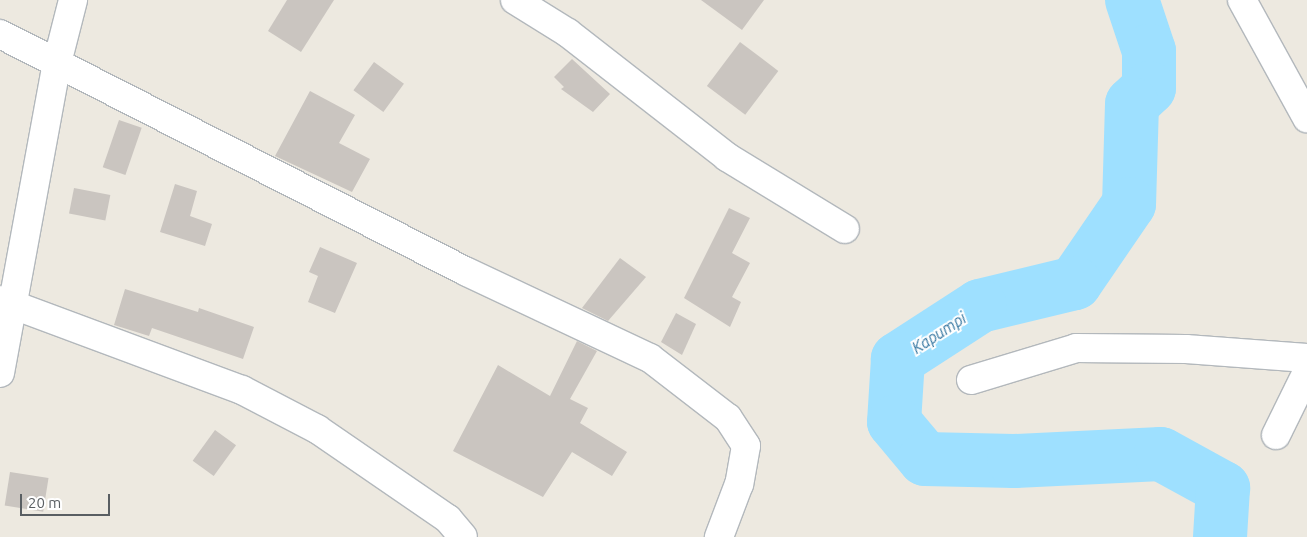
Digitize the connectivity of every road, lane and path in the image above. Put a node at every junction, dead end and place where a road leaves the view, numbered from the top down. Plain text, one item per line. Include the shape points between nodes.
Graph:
1 (73, 0) edge
2 (515, 0) edge
3 (1242, 0) edge
4 (0, 34) edge
5 (57, 64) junction
6 (1296, 85) edge
7 (1307, 118) edge
8 (845, 228) dead end
9 (6, 302) edge
10 (1307, 358) edge
11 (1307, 372) edge
12 (0, 373) edge
13 (972, 380) dead end
14 (1276, 435) dead end
15 (463, 537) edge
16 (719, 537) edge

1 - 5 street
2 - 8 street via 568,33 727,157
3 - 6 street
4 - 5 street
5 - 9 street
5 - 16 street via 467,272 650,358 728,418 746,446 739,484
6 - 7 street
9 - 12 street
9 - 15 street via 242,390 317,429 448,519
10 - 13 street via 1186,349 1076,348
11 - 14 street

